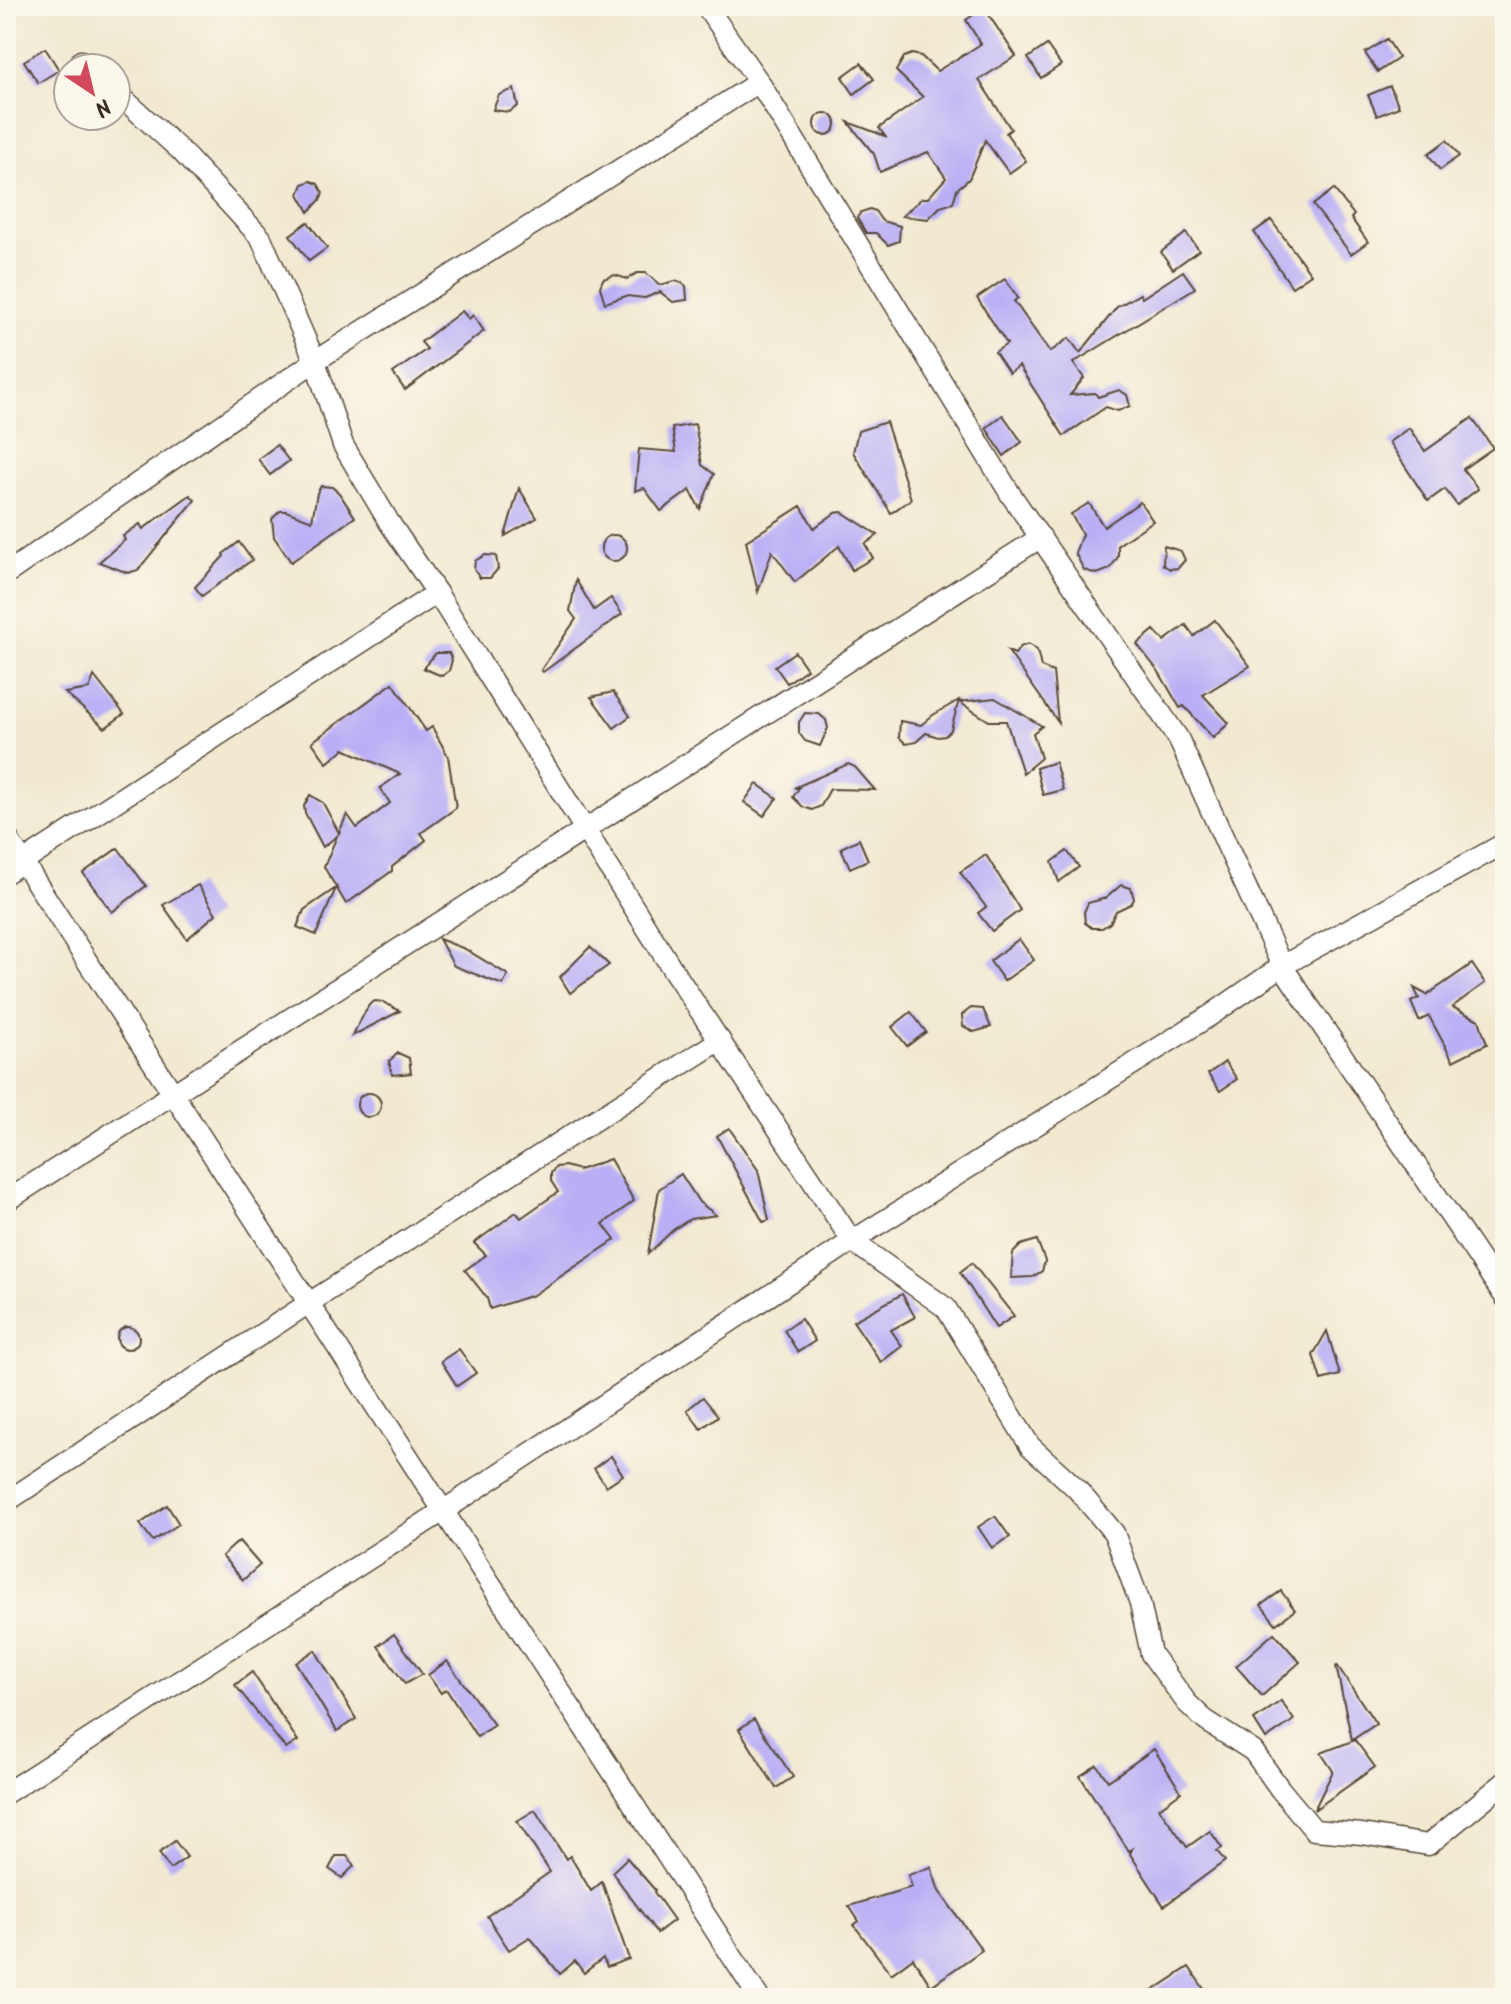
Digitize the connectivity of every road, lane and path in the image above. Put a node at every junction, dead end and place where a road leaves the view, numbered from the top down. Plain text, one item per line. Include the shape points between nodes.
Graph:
1 (706, 6) edge
2 (759, 82) junction
3 (132, 107) edge
4 (315, 361) junction
5 (1041, 537) junction
6 (6, 574) edge
7 (437, 593) junction
8 (586, 831) junction
9 (6, 836) edge
10 (1505, 843) edge
11 (14, 867) edge
12 (1282, 966) junction
13 (720, 1040) junction
14 (174, 1095) junction
15 (6, 1201) edge
16 (852, 1241) junction
17 (1505, 1297) edge
18 (309, 1303) junction
19 (6, 1502) edge
20 (443, 1511) junction
21 (1505, 1782) edge
22 (6, 1793) edge
23 (759, 1998) edge

1 - 2 street
2 - 4 street
2 - 5 street
3 - 4 street via 261,238
4 - 6 street
4 - 7 street via 343,445
5 - 8 street
5 - 12 street via 1178,738
7 - 8 street
7 - 11 street
8 - 13 street
8 - 14 street
9 - 11 street
10 - 12 street
11 - 14 street
12 - 16 street
12 - 17 street
13 - 16 street
13 - 18 street
14 - 15 street
14 - 18 street
16 - 20 street
16 - 21 street via 946,1308 1030,1446 1114,1533 1140,1603 1151,1654 1187,1703 1253,1751 1314,1830 1428,1845
18 - 19 street
18 - 20 street
20 - 22 street
20 - 23 street

